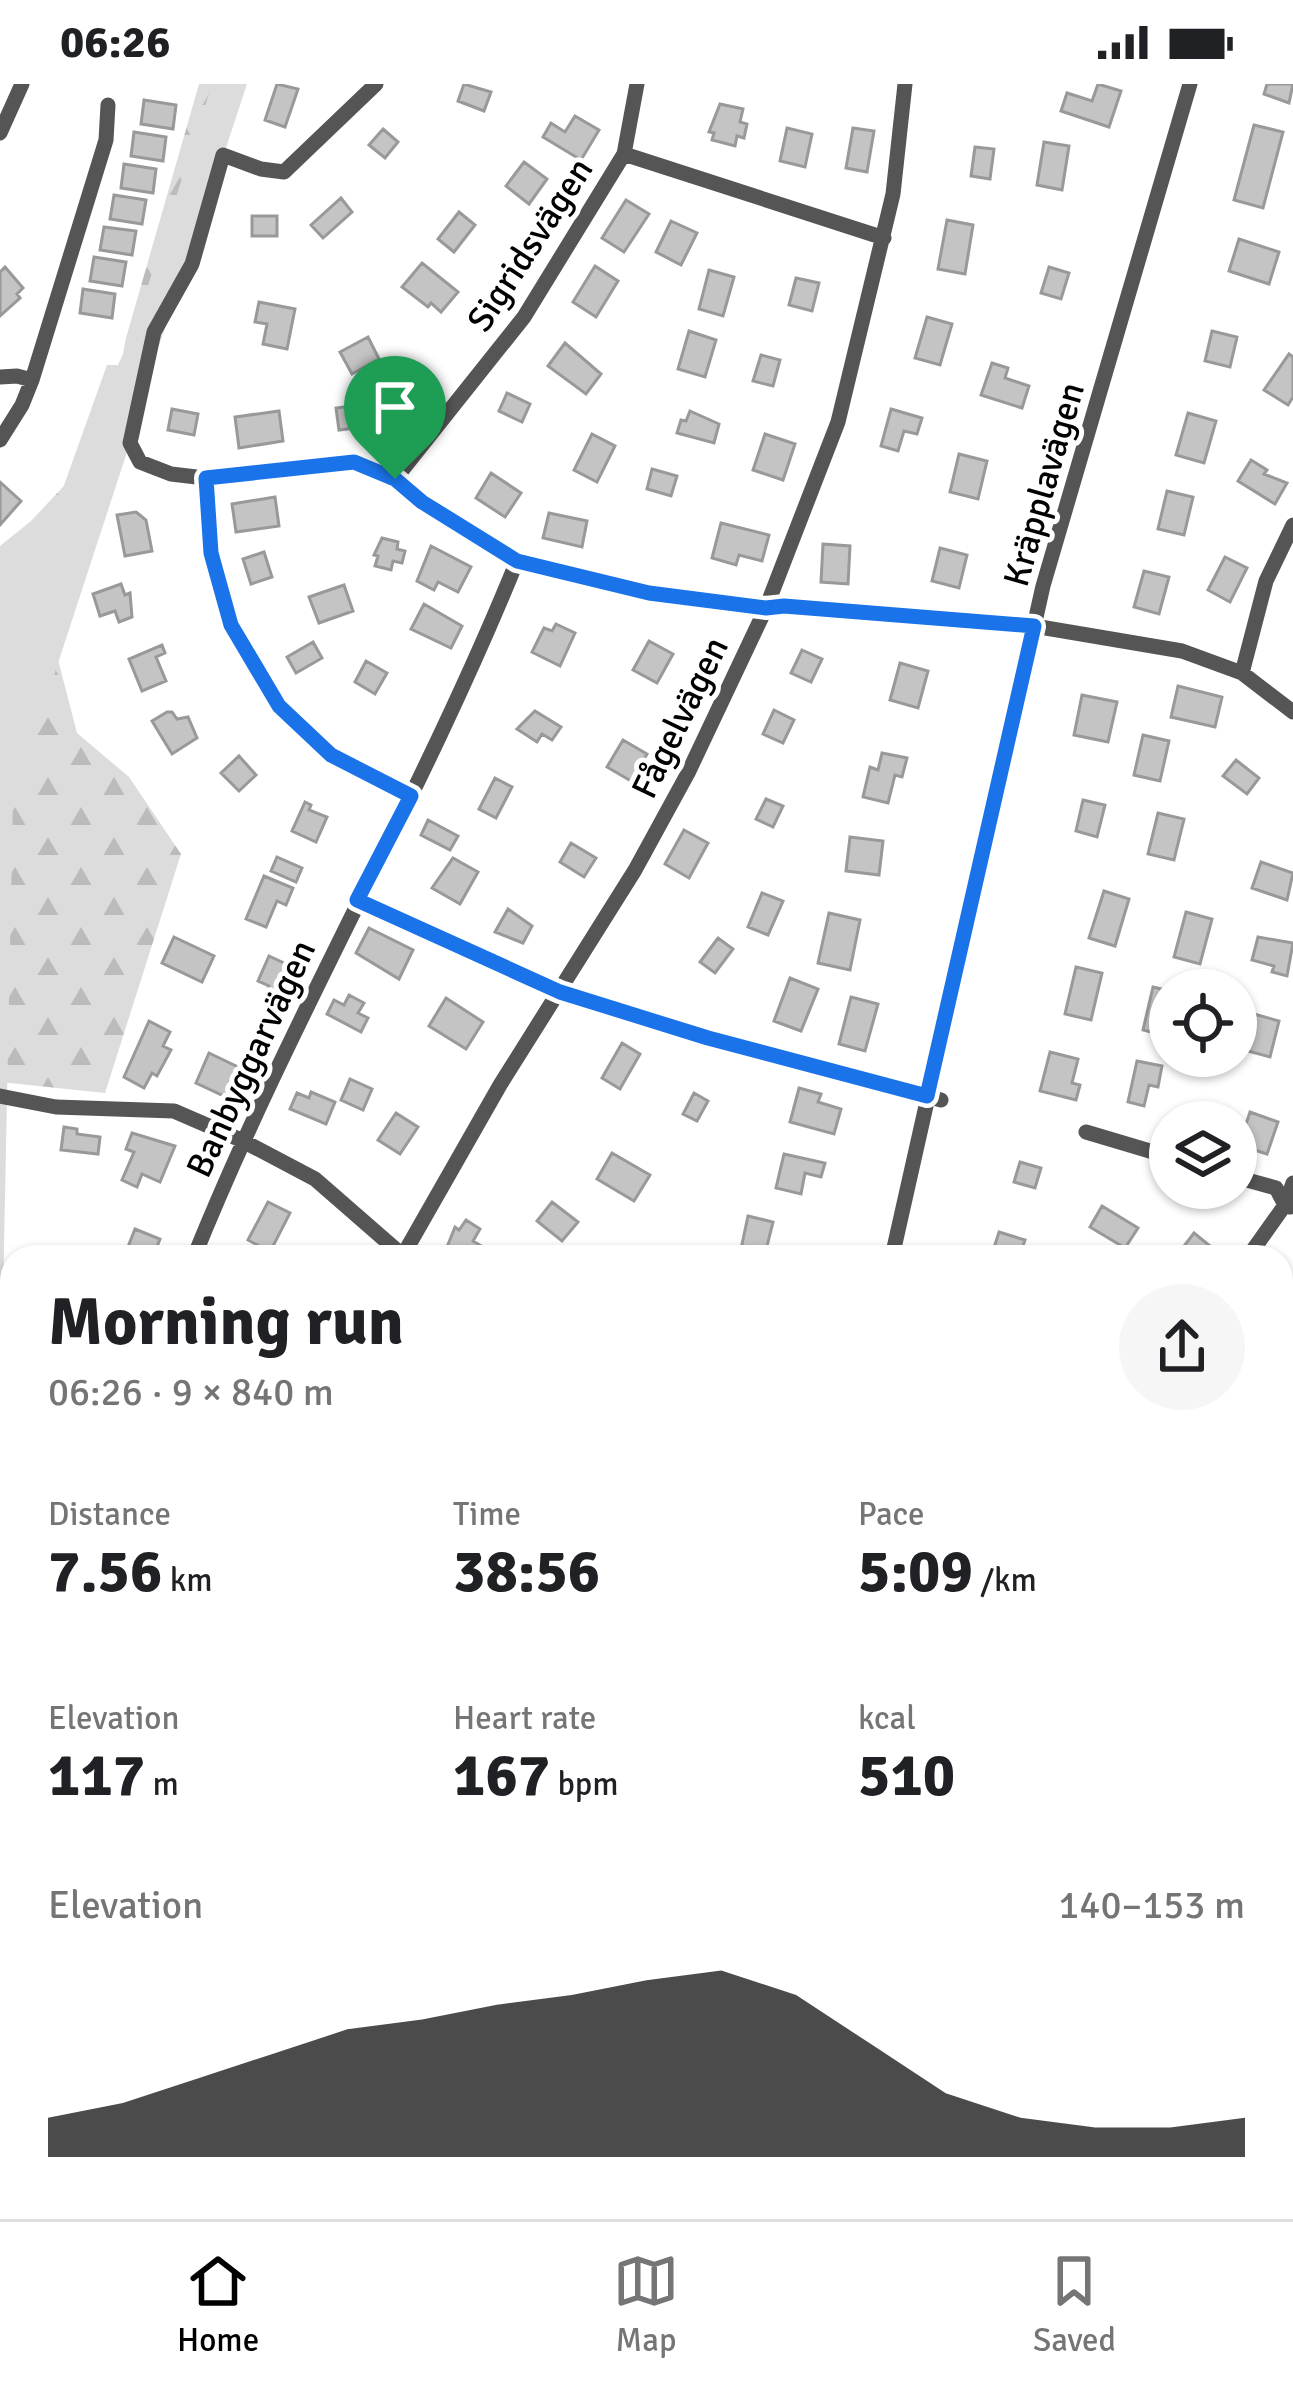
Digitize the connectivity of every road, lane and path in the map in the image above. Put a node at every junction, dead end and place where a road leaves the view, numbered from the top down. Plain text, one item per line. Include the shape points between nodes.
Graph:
1 (22, 84) edge
2 (376, 84) edge
3 (637, 84) edge
4 (905, 84) edge
5 (1190, 84) edge
6 (107, 105) dead end
7 (0, 133) edge
8 (624, 154) junction
9 (884, 238) junction
10 (0, 377) edge
11 (32, 380) junction
12 (0, 440) edge
13 (206, 478) junction
14 (395, 479) junction
15 (1293, 525) edge
16 (517, 561) junction
17 (766, 608) junction
18 (1034, 626) junction
19 (1242, 674) junction
20 (1293, 712) edge
21 (411, 796) junction
22 (357, 900) junction
23 (560, 992) junction
24 (0, 1096) edge
25 (934, 1098) junction
26 (1086, 1132) dead end
27 (242, 1140) junction
28 (1149, 1151) edge
29 (1257, 1183) edge
30 (1293, 1184) edge
31 (1289, 1206) edge
32 (199, 1245) edge
33 (390, 1245) edge
34 (407, 1245) edge
35 (895, 1245) edge
36 (1258, 1245) edge

1 - 7 street
2 - 13 street via 284,172 224,155 192,264 154,332 130,443 140,462
3 - 8 street, Sigridsvägen
4 - 9 street, Fågelvägen
5 - 18 street, Kräpplavägen
6 - 11 street via 106,140
8 - 9 street
8 - 14 street, Sigridsvägen via 524,317
9 - 17 street, Fågelvägen via 838,422
10 - 11 street
11 - 12 street
13 - 14 street via 354,462
13 - 21 street via 211,553 231,625 279,706 331,755
14 - 16 street
15 - 19 street via 1266,581
16 - 17 street via 649,593
16 - 21 street, Banbyggarvägen
17 - 18 street
17 - 23 street, Fågelvägen via 688,773
18 - 19 street via 1182,652
18 - 25 street, Kräpplavägen
19 - 20 street
21 - 22 street, Banbyggarvägen
22 - 23 street
22 - 27 street, Banbyggarvägen
23 - 25 street
23 - 34 street, Fågelvägen
24 - 27 street via 56,1107 157,1108
25 - 35 street, Kräpplavägen
26 - 28 street
27 - 32 street, Banbyggarvägen
27 - 33 street via 315,1179
29 - 31 street via 1276,1189
30 - 31 street
31 - 36 street

